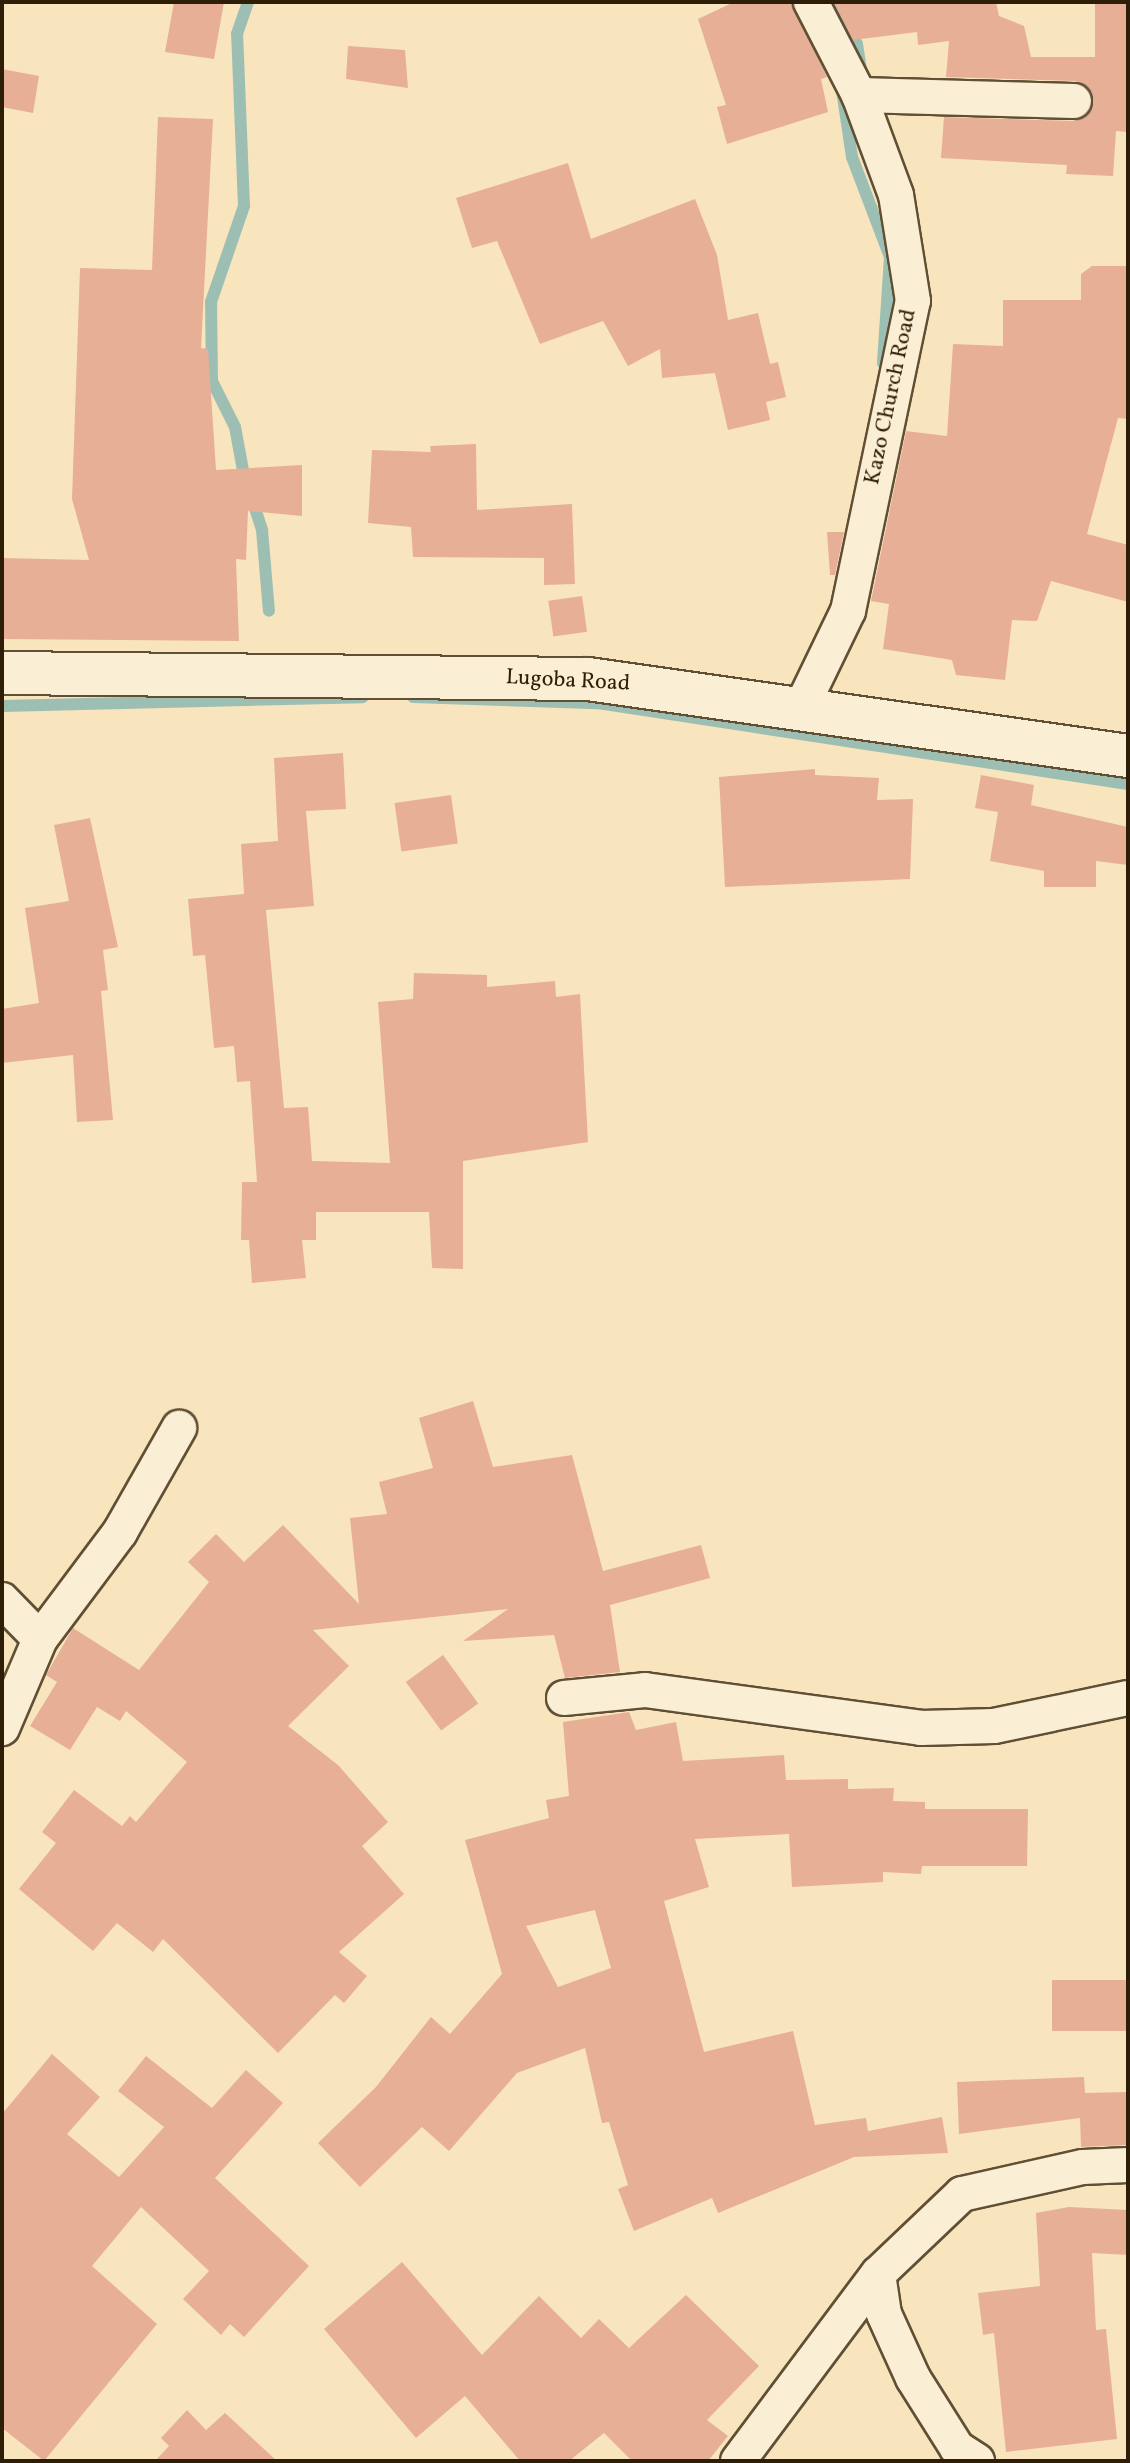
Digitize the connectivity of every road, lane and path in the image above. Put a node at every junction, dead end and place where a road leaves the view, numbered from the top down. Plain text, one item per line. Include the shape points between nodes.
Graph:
1 (811, 2) edge
2 (859, 95) junction
3 (1074, 101) dead end
4 (2, 673) edge
5 (803, 704) junction
6 (1128, 756) edge
7 (179, 1428) dead end
8 (2, 1600) edge
9 (40, 1639) junction
10 (564, 1698) dead end
11 (1128, 1698) edge
12 (2, 1728) edge
13 (1128, 2165) edge
14 (878, 2274) junction
15 (964, 2457) edge
16 (738, 2461) edge

1 - 2 street, Kazo Church Road
2 - 3 street
2 - 5 street, Kazo Church Road via 896,195 913,301 848,611
4 - 5 street, Lugoba Road via 588,679
5 - 6 street, Lugoba Road
7 - 9 street via 120,1532
8 - 9 street
9 - 12 street
10 - 11 street via 645,1690 921,1728 994,1726
13 - 14 street via 1083,2167 962,2194
14 - 15 street via 897,2346
14 - 16 street

